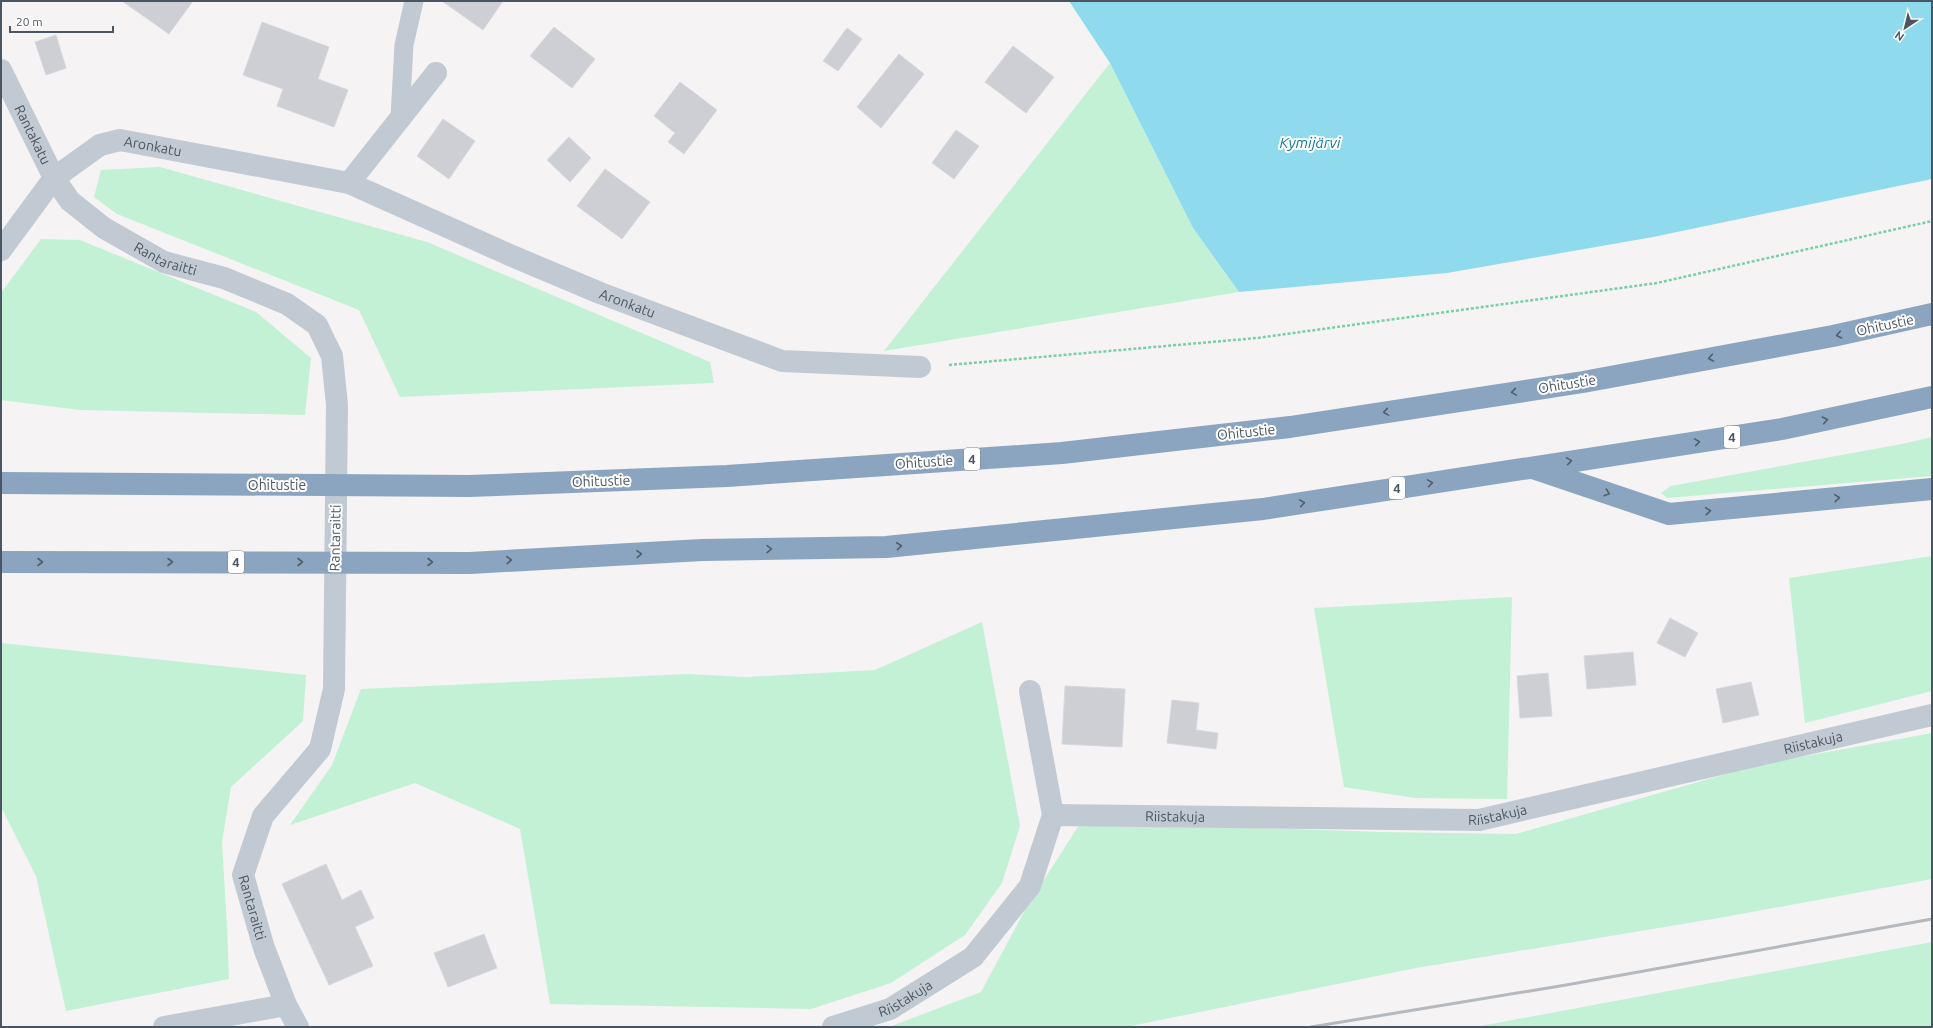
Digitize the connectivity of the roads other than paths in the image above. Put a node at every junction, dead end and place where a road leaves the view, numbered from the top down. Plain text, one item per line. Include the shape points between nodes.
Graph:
1 (414, 1) edge
2 (1, 70) edge
3 (436, 73) dead end
4 (400, 117) junction
5 (54, 178) junction
6 (349, 183) junction
7 (1, 250) edge
8 (1932, 314) edge
9 (920, 367) road end
10 (1932, 397) edge
11 (1530, 467) junction
12 (1, 483) edge
13 (1932, 489) edge
14 (1, 562) edge
15 (1030, 691) dead end
16 (1932, 715) edge
17 (1053, 815) junction
18 (286, 1006) junction
19 (164, 1027) edge
20 (298, 1027) edge
21 (833, 1027) edge

1 - 4 lane via 404,45
2 - 5 street, Rantakatu
3 - 4 street
4 - 6 street
5 - 6 street, Aronkatu via 100,145 120,140
5 - 7 street, Aronkatu
5 - 18 street, Rantaraitti via 70,201 104,228 164,262 224,278 288,304 317,325 332,356 337,405 334,689 320,749 263,816 243,874 264,948
6 - 9 street, Aronkatu via 592,290 782,361
8 -> 12 highway, Ohitustie / 4 via 1834,336 1583,382 1290,427 1062,453 727,476 469,486
11 -> 10 highway, 4 via 1782,429
11 -> 13 highway via 1669,514
14 -> 11 highway, 4 via 470,562 702,550 886,547 1263,509
15 - 17 street, Riistakuja
16 - 17 street, Riistakuja via 1479,820
17 - 21 street, Riistakuja via 1030,886 973,957 890,1009
18 - 19 street
18 - 20 street, Rantaraitti

